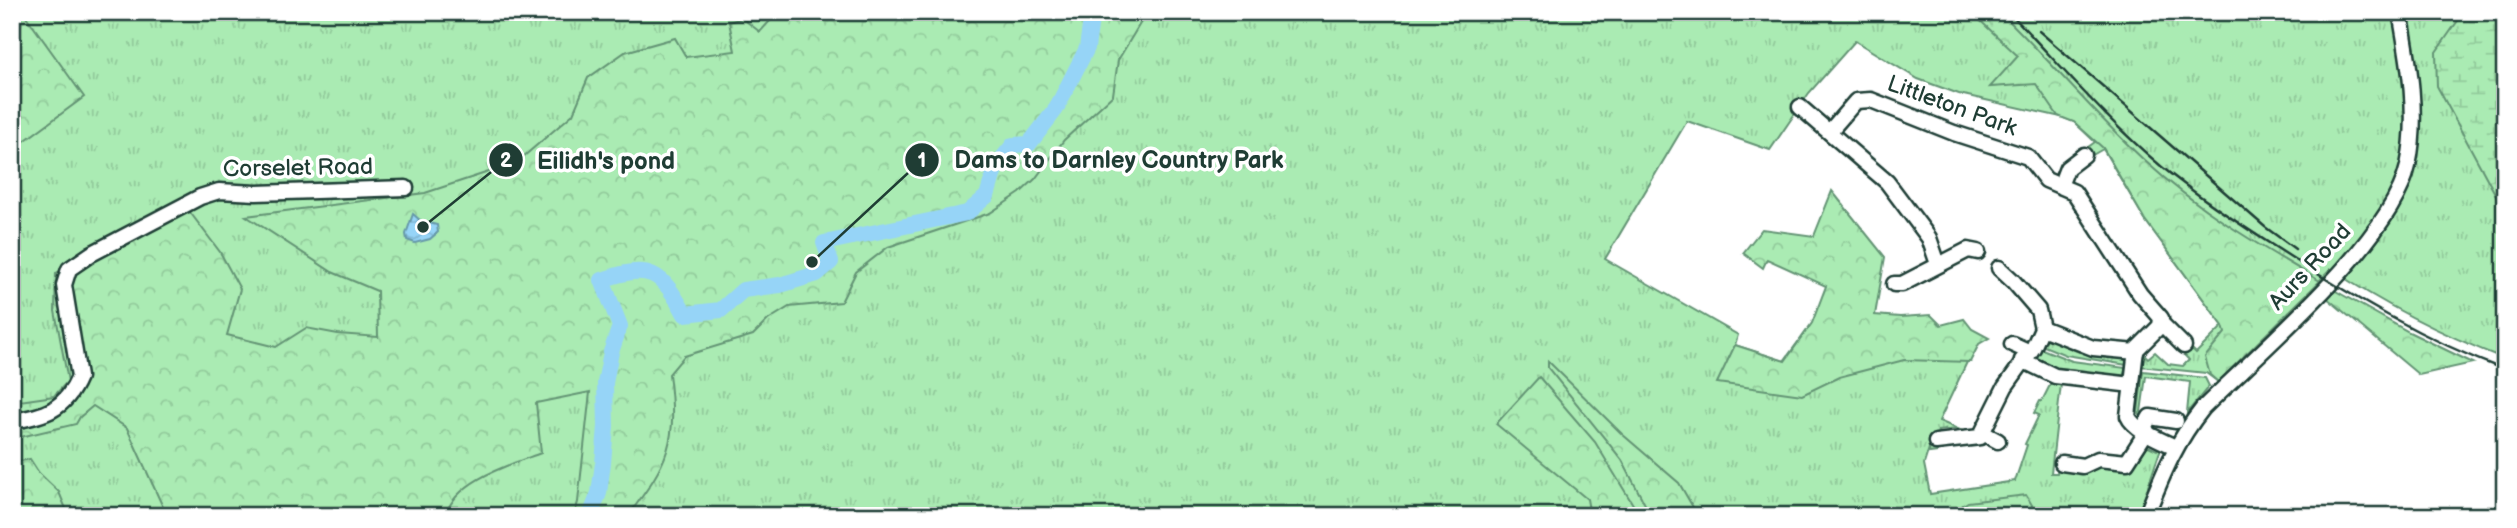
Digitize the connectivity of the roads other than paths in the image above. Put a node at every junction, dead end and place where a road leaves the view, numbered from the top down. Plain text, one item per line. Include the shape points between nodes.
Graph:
1 (2400, 12) edge
2 (1800, 107) dead end
3 (1830, 131) junction
4 (2084, 155) dead end
5 (2060, 186) junction
6 (406, 188) dead end
7 (1978, 252) dead end
8 (1938, 264) junction
9 (1999, 268) dead end
10 (1894, 284) dead end
11 (2161, 323) junction
12 (2042, 328) junction
13 (2012, 344) dead end
14 (2184, 346) dead end
15 (2136, 352) junction
16 (2026, 356) junction
17 (2132, 385) junction
18 (12, 421) edge
19 (2176, 421) dead end
20 (2145, 430) junction
21 (1983, 433) junction
22 (1998, 441) dead end
23 (1936, 442) dead end
24 (2175, 447) junction
25 (2062, 463) dead end
26 (2146, 516) edge

1 - 24 street, Aurs Road via 2412,76 2412,129 2408,166 2395,200 2351,259 2203,408
2 - 3 street
3 - 5 street, Littleton Park via 1856,101 1871,100 2028,156 2046,180
3 - 8 street via 1887,182 1929,238
4 - 5 street via 2067,168
5 - 11 street, Littleton Park via 2074,192
6 - 18 street, Corselet Road via 219,191 91,254 69,269 64,285 79,377 73,391 43,416
7 - 8 street via 1968,250
8 - 10 street
9 - 12 street via 2038,310
11 - 14 street, Littleton Park
11 - 15 street
12 - 15 street via 2093,348
12 - 16 street
13 - 16 street
15 - 17 street
16 - 17 street via 2055,376
16 - 21 street
17 - 20 street via 2128,416
19 - 20 street via 2150,417
20 - 24 street
20 - 25 street via 2127,462
21 - 22 street
21 - 23 street
24 - 26 street, Aurs Road

